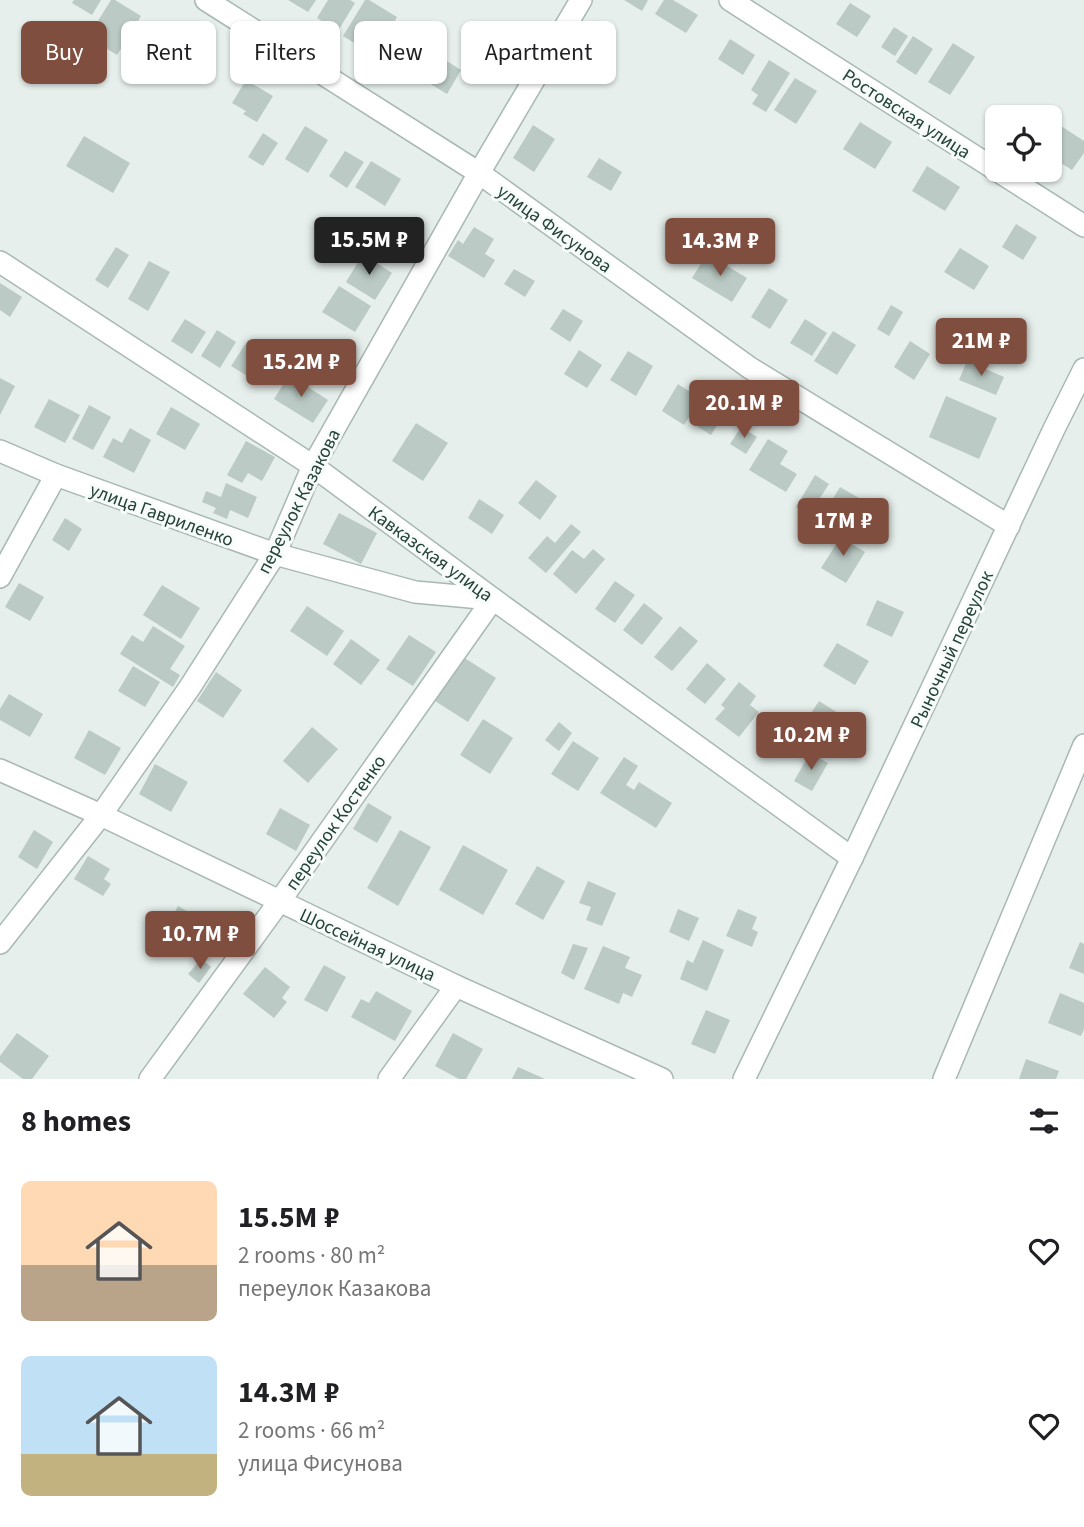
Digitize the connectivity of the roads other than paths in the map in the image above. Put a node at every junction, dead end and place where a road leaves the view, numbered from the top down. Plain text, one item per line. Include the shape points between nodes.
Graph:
1 (206, 0) edge
2 (581, 0) edge
3 (730, 0) edge
4 (479, 173) junction
5 (1084, 226) edge
6 (0, 262) edge
7 (1084, 369) edge
8 (0, 450) edge
9 (313, 466) junction
10 (56, 475) junction
11 (1009, 526) junction
12 (275, 554) junction
13 (0, 577) edge
14 (493, 599) junction
15 (1084, 745) edge
16 (0, 770) edge
17 (101, 815) junction
18 (852, 858) junction
19 (279, 902) junction
20 (0, 943) edge
21 (456, 986) junction
22 (150, 1079) edge
23 (389, 1079) edge
24 (662, 1079) edge
25 (744, 1079) edge
26 (944, 1079) edge

1 - 4 street, улица Фисунова
2 - 4 street, переулок Казакова
3 - 5 street, Ростовская улица
4 - 9 street, переулок Казакова
4 - 11 street, улица Фисунова via 750,368
6 - 9 street, Кавказская улица
7 - 11 street, Рыночный переулок
8 - 10 street, улица Гавриленко
9 - 12 street, переулок Казакова
9 - 14 street, Кавказская улица
10 - 12 street, улица Гавриленко
10 - 13 street
11 - 18 street, Рыночный переулок
12 - 14 street, улица Гавриленко via 415,592
12 - 17 street, переулок Казакова
14 - 18 street, Кавказская улица
14 - 19 street, переулок Костенко
15 - 26 street
16 - 17 street, Шоссейная улица
17 - 19 street, Шоссейная улица
17 - 20 street, переулок Казакова
18 - 25 street, Рыночный переулок
19 - 21 street, Шоссейная улица
19 - 22 street, переулок Костенко
21 - 23 street
21 - 24 street, Шоссейная улица

